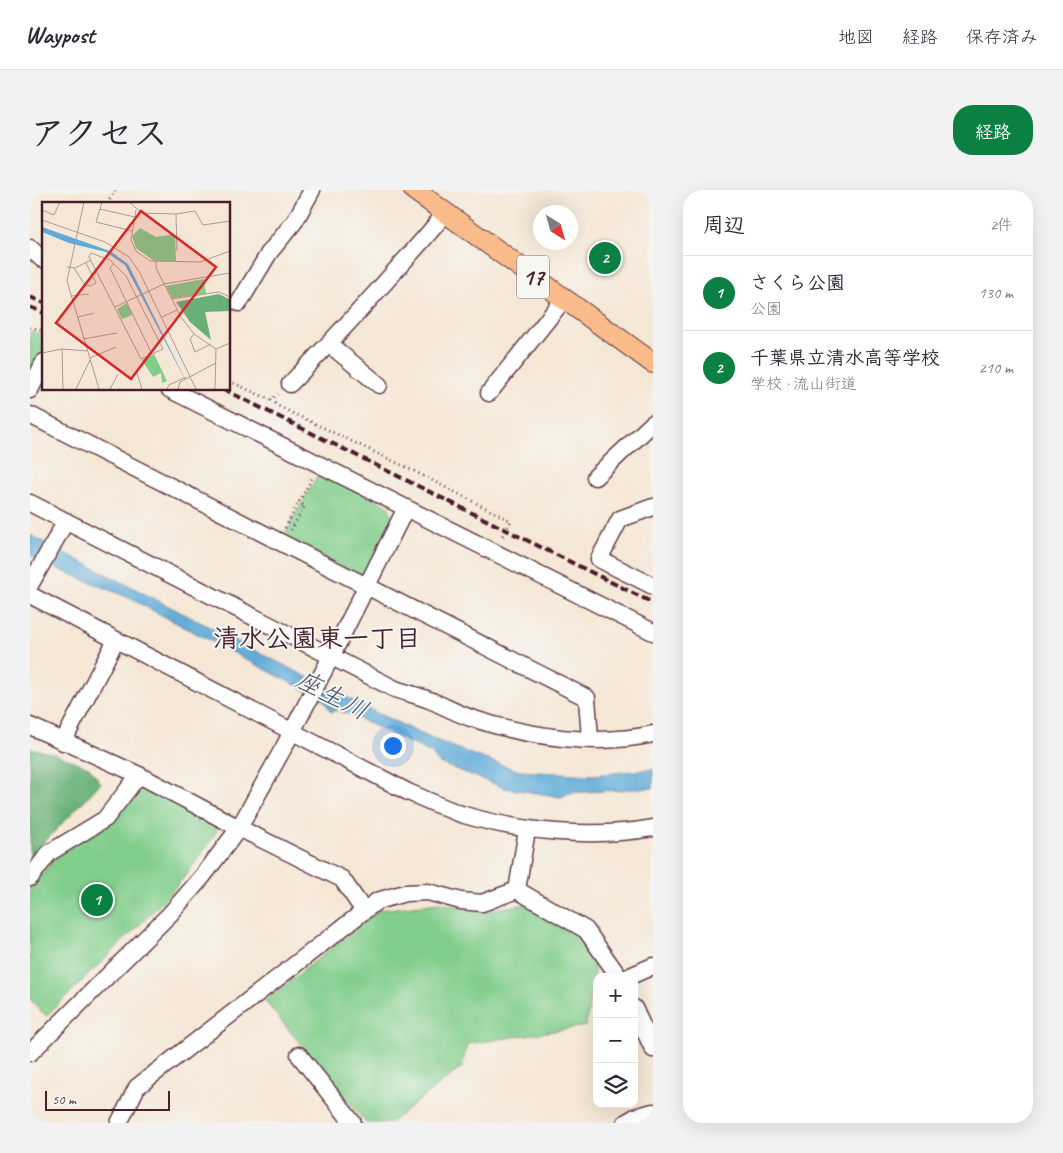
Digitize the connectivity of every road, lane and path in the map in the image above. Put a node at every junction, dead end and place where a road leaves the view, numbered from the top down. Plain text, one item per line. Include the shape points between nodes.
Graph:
1 (115, 190) edge
2 (312, 190) edge
3 (414, 190) edge
4 (107, 202) edge
5 (445, 213) junction
6 (564, 299) junction
7 (239, 303) dead end
8 (329, 344) junction
9 (653, 363) edge
10 (42, 366) edge
11 (230, 381) edge
12 (290, 384) joint
13 (379, 385) dead end
14 (30, 390) edge
15 (171, 390) edge
16 (489, 393) dead end
17 (271, 400) junction
18 (30, 414) edge
19 (653, 423) edge
20 (316, 473) junction
21 (595, 477) dead end
22 (30, 503) edge
23 (298, 503) junction
24 (406, 508) junction
25 (653, 508) edge
26 (62, 527) junction
27 (286, 537) junction
28 (494, 552) junction
29 (34, 578) edge
30 (368, 586) junction
31 (653, 586) edge
32 (30, 595) edge
33 (653, 632) edge
34 (116, 640) junction
35 (328, 662) junction
36 (30, 726) edge
37 (292, 731) junction
38 (653, 734) edge
39 (590, 739) junction
40 (63, 742) junction
41 (139, 775) junction
42 (239, 828) junction
43 (653, 828) edge
44 (527, 830) junction
45 (30, 878) edge
46 (517, 890) junction
47 (364, 911) junction
48 (653, 966) edge
49 (616, 973) edge
50 (637, 973) edge
51 (638, 1016) edge
52 (653, 1048) edge
53 (30, 1053) edge
54 (299, 1055) dead end
55 (653, 1112) edge
56 (119, 1123) edge
57 (353, 1123) edge
58 (625, 1123) edge

1 - 4 path
2 - 7 street via 295,221 269,253
3 - 5 main road, 17
5 - 6 main road, 17
5 - 8 street
6 - 9 main road, 17
6 - 16 street
8 - 12 street
8 - 13 street
10 - 14 street
11 - 17 path
12 - 17 path
15 - 20 street
17 - 28 path via 511,521
18 - 27 street
19 - 21 street
20 - 23 path
20 - 24 street
22 - 26 street
23 - 27 path
23 - 27 path via 305,506
24 - 28 street
24 - 30 street
25 - 31 street via 620,519 599,559
26 - 29 street
26 - 35 street
27 - 30 street
28 - 33 street
30 - 35 street
30 - 39 street via 587,698
32 - 34 street
34 - 37 street
34 - 40 street
35 - 37 street
35 - 39 street via 473,719 520,731
36 - 40 street
37 - 42 street
37 - 44 street via 408,792 460,814
38 - 39 street
40 - 41 street
41 - 42 street
41 - 45 street via 105,819 49,853
42 - 47 street via 342,879
42 - 53 street via 170,914
43 - 44 street via 590,833
44 - 46 street
46 - 47 street via 482,903 461,902 428,892 406,893 378,900
46 - 49 street via 586,930
47 - 56 street via 137,1087
48 - 50 street
51 - 52 street
54 - 57 street
55 - 58 street

